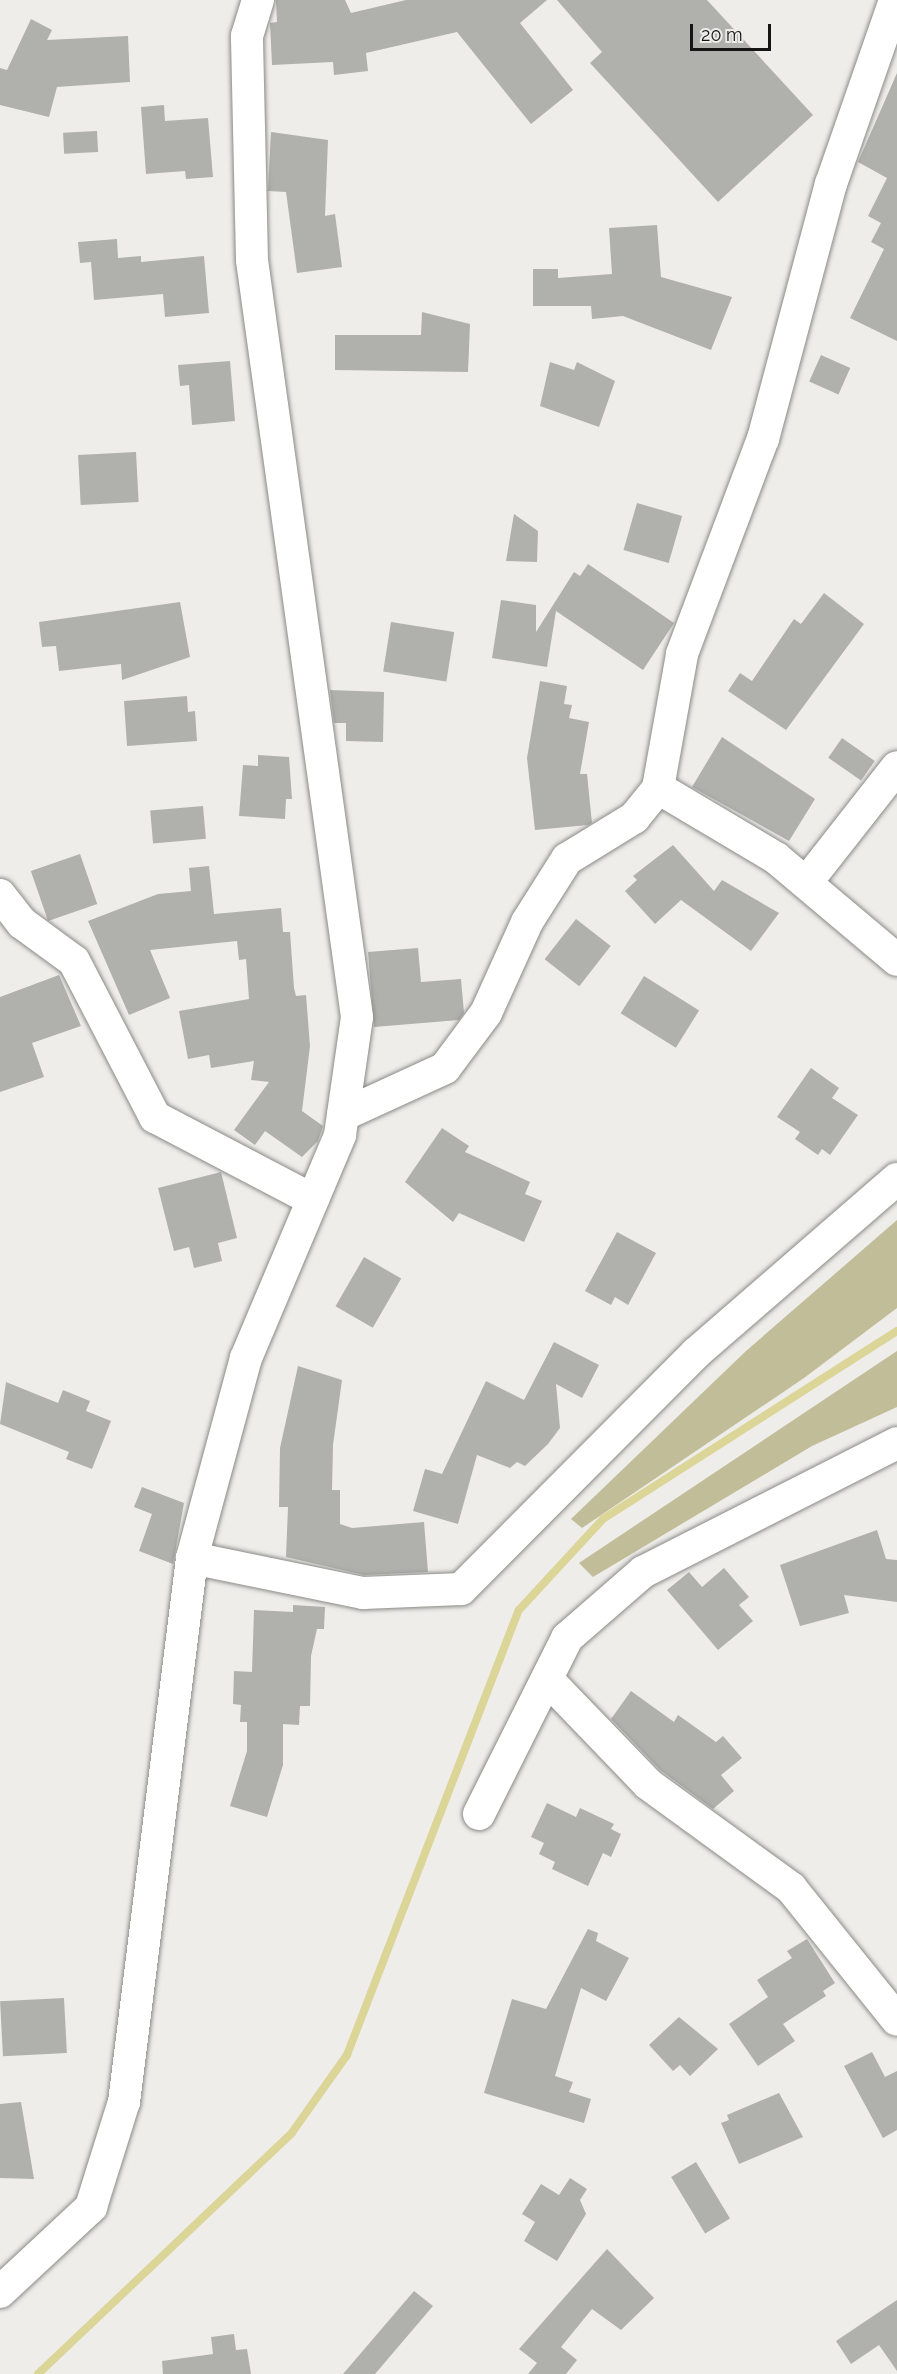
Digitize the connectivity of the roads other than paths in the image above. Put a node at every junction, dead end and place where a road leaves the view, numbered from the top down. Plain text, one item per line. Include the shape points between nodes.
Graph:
1 (258, 0) edge
2 (895, 0) edge
3 (897, 767) edge
4 (658, 788) junction
5 (806, 883) junction
6 (0, 895) edge
7 (897, 960) edge
8 (343, 1115) junction
9 (897, 1179) edge
10 (313, 1200) junction
11 (897, 1443) edge
12 (192, 1558) junction
13 (546, 1679) junction
14 (479, 1814) dead end
15 (897, 2020) edge
16 (0, 2292) edge

1 - 8 street via 247,36 252,260 357,1017
2 - 4 street via 831,184 763,439 682,654
3 - 5 street
4 - 5 street via 776,858
4 - 8 street via 634,818 567,859 526,922 486,1013 445,1068
5 - 7 street
6 - 10 street via 22,923 74,961 155,1117
8 - 10 street
9 - 12 street via 696,1353 461,1588 363,1593
10 - 12 street via 246,1358
11 - 13 street via 643,1572 567,1638
12 - 16 street via 124,2102 91,2206
13 - 14 street
13 - 15 street via 648,1784 792,1888

